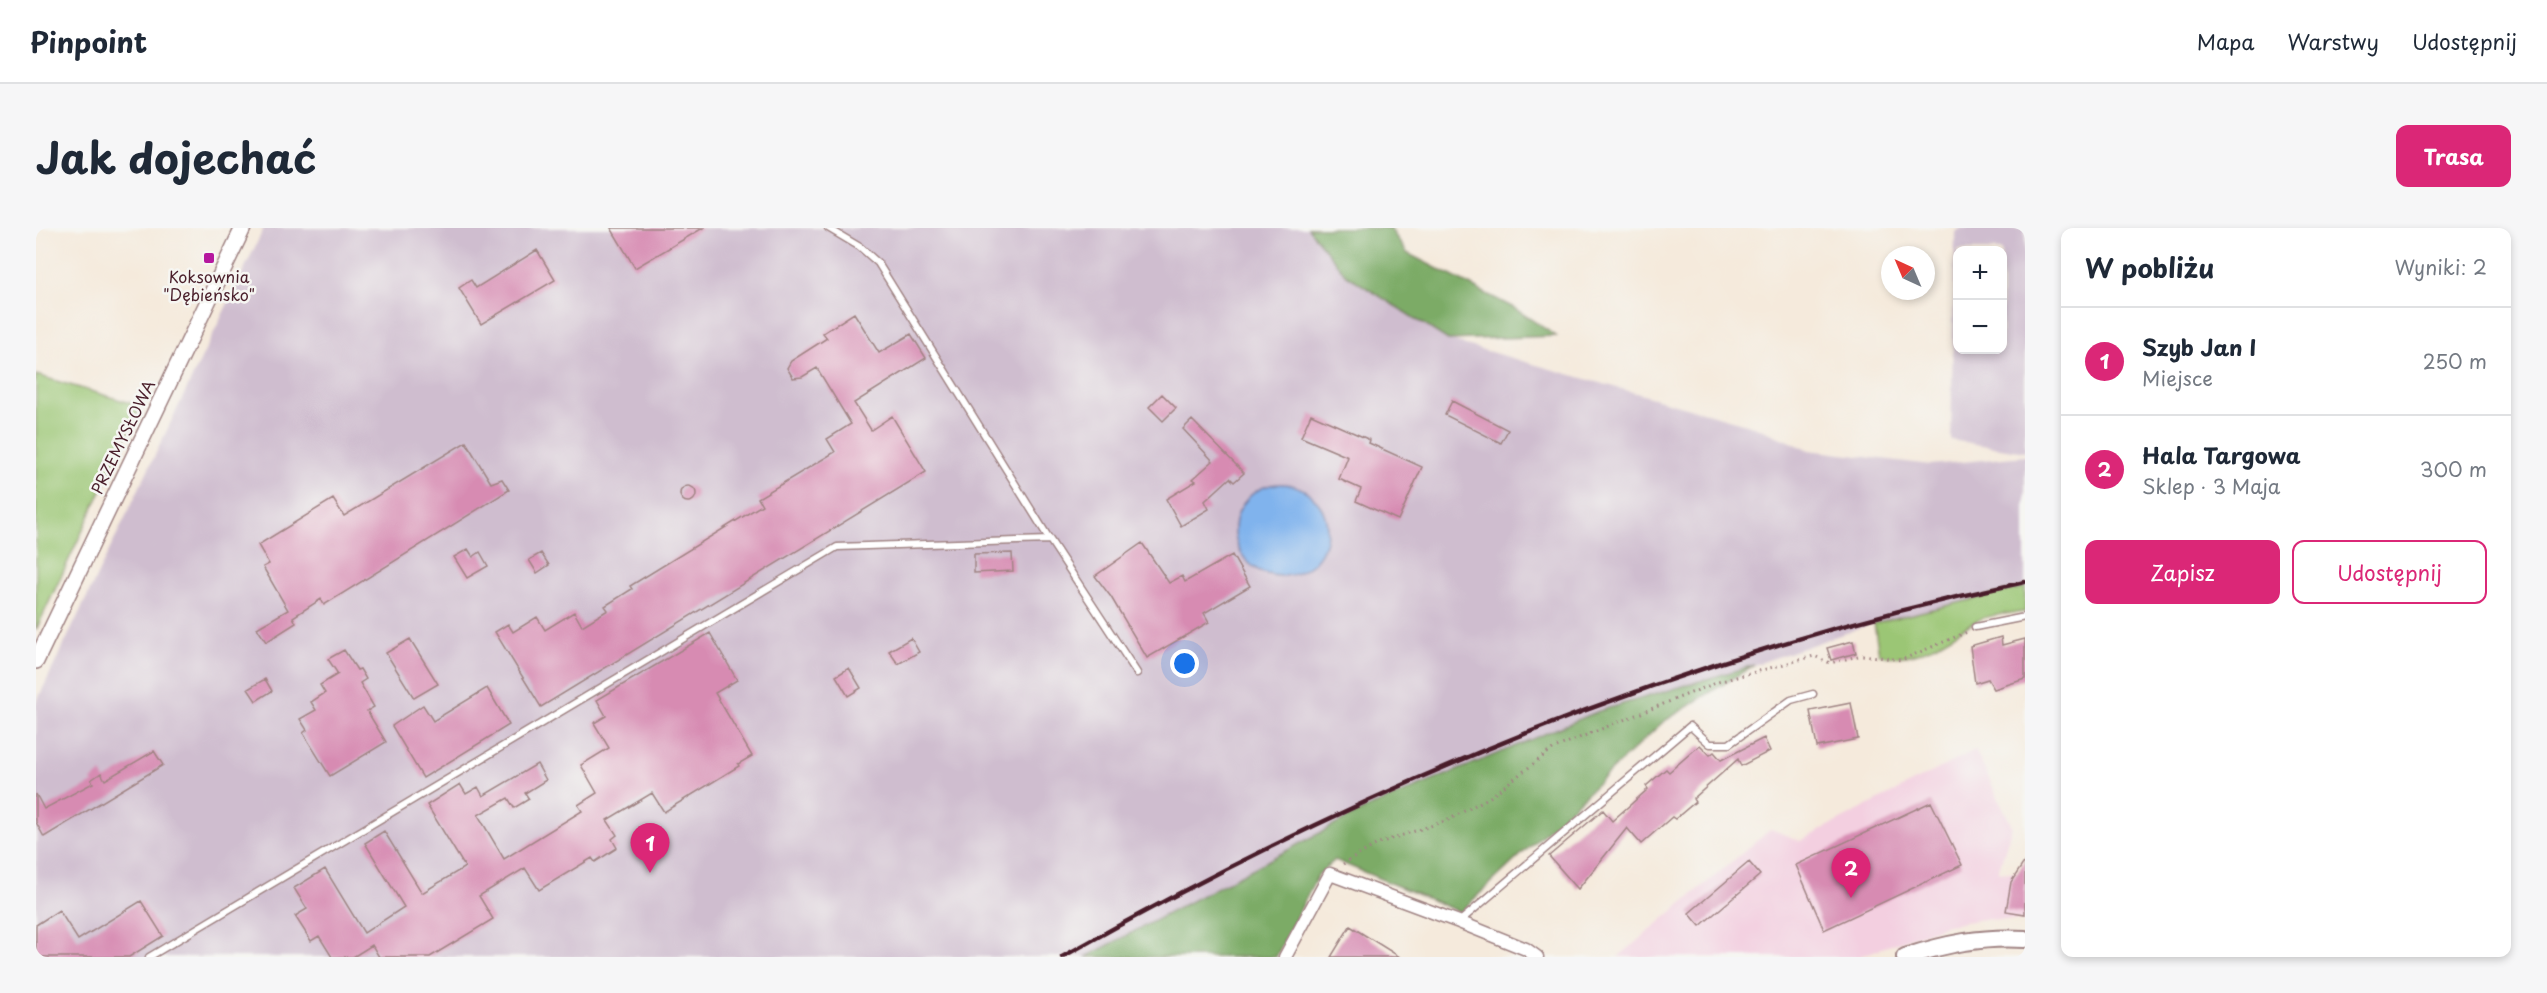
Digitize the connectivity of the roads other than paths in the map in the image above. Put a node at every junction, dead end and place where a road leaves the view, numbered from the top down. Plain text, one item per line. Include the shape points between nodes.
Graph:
1 (243, 228) edge
2 (828, 228) edge
3 (1050, 540) junction
4 (2025, 617) edge
5 (1975, 627) road end
6 (36, 661) edge
7 (1137, 673) dead end
8 (1813, 694) dead end
9 (1459, 922) junction
10 (2025, 939) edge
11 (149, 957) edge
12 (1286, 957) edge
13 (1537, 957) edge
14 (1905, 957) edge

1 - 6 street, PRZEMYSŁOWA
2 - 3 lane via 878,263
3 - 7 lane
3 - 11 lane via 837,547
4 - 5 lane
8 - 9 lane via 1791,700 1729,744 1710,744 1689,726
9 - 12 street via 1330,874
9 - 13 street
10 - 14 main road via 1977,939

